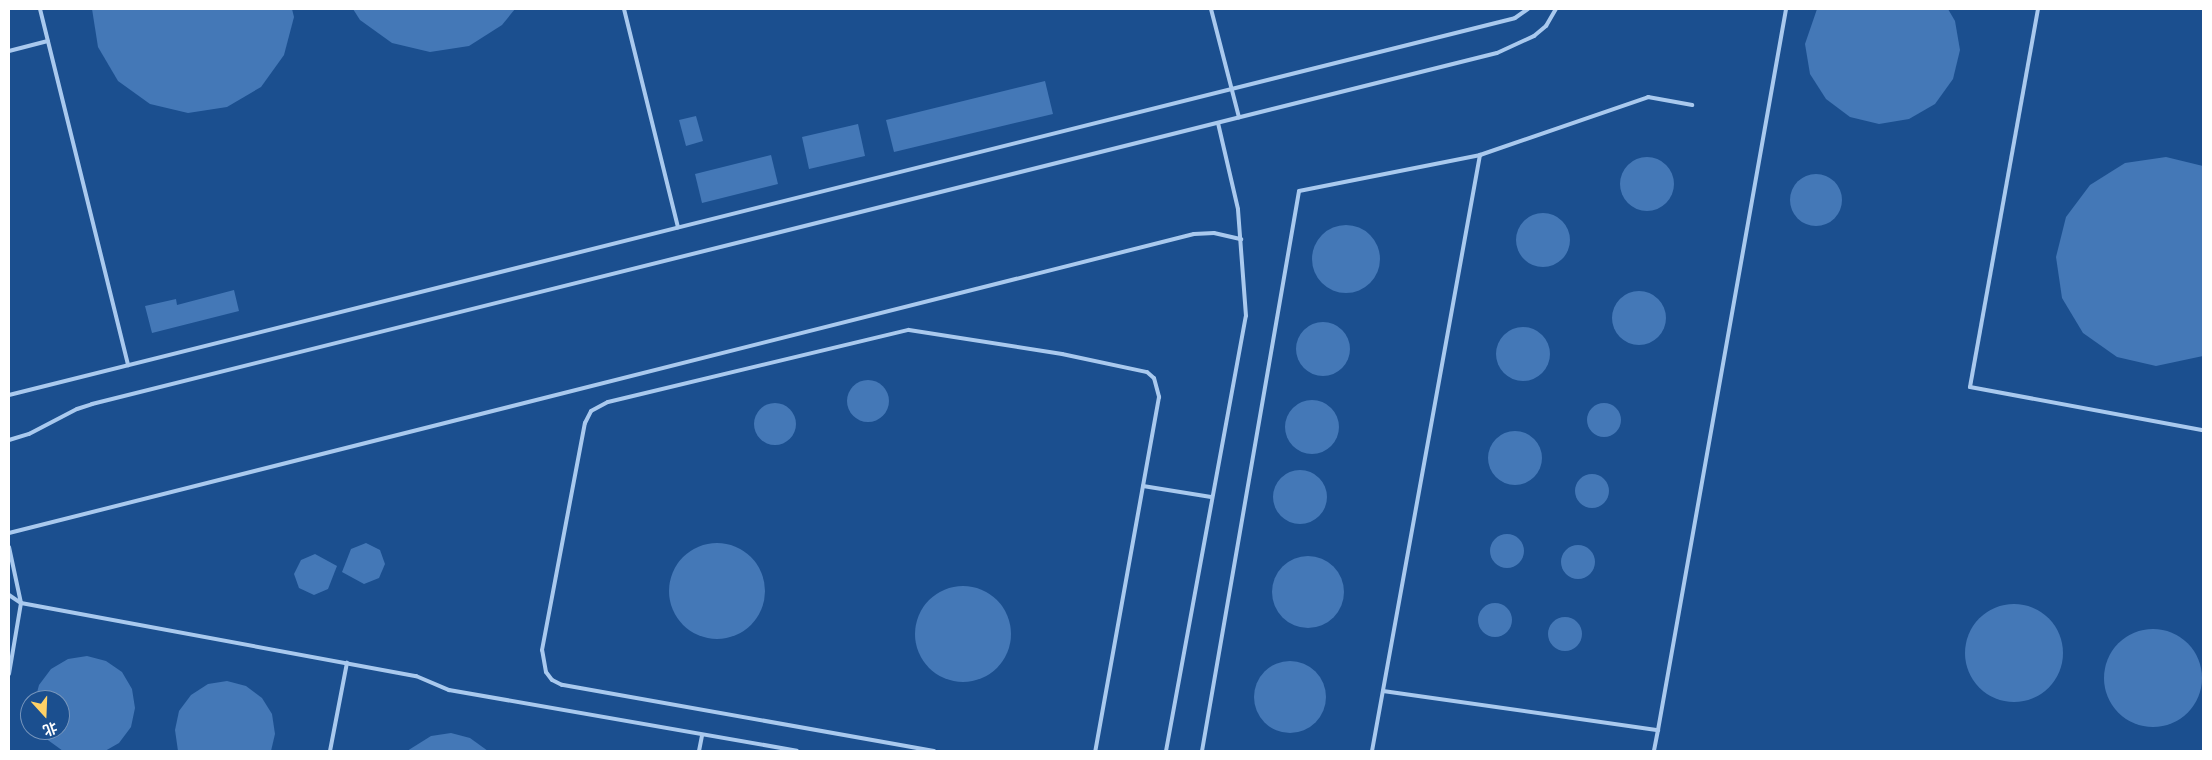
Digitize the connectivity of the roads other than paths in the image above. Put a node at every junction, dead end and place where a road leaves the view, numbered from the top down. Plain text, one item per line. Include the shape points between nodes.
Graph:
1 (40, 9) edge
2 (624, 9) edge
3 (1212, 9) edge
4 (1528, 9) edge
5 (1556, 9) edge
6 (1786, 9) edge
7 (2038, 9) edge
8 (48, 41) junction
9 (9, 51) edge
10 (1232, 89) junction
11 (1692, 105) dead end
12 (1239, 117) junction
13 (1218, 123) junction
14 (1480, 155) junction
15 (678, 227) junction
16 (1241, 239) junction
17 (128, 365) junction
18 (9, 395) edge
19 (2203, 430) edge
20 (9, 440) edge
21 (1143, 486) junction
22 (1211, 497) junction
23 (9, 533) edge
24 (9, 547) edge
25 (9, 595) edge
26 (22, 603) junction
27 (346, 663) junction
28 (9, 674) edge
29 (1383, 691) junction
30 (1658, 730) junction
31 (702, 735) junction
32 (330, 751) edge
33 (699, 751) edge
34 (797, 751) edge
35 (934, 751) edge
36 (1095, 751) edge
37 (1166, 751) edge
38 (1202, 751) edge
39 (1372, 751) edge
40 (1654, 751) edge

1 - 8 lane
2 - 15 lane
3 - 10 lane
4 - 10 lane via 1515,18
5 - 12 lane via 1546,26 1534,36 1497,53
6 - 30 lane
7 - 19 lane via 1970,387
8 - 9 lane
8 - 17 lane
10 - 12 lane
10 - 15 lane
11 - 14 lane via 1648,97
12 - 13 lane
13 - 16 lane via 1238,209
13 - 20 lane via 92,404
14 - 29 lane
14 - 38 lane via 1299,191
15 - 17 lane
16 - 22 lane via 1246,316
16 - 23 lane via 1214,233 1194,234
17 - 18 lane
21 - 22 lane
21 - 35 lane via 1159,397 1154,378 1147,372 1135,367 926,331 896,331 608,402 591,412 585,423 542,650 546,672 552,680 562,685
21 - 36 lane
22 - 37 lane
24 - 26 lane
25 - 26 lane
26 - 27 lane
26 - 28 lane
27 - 31 lane via 416,676 449,690
27 - 32 lane
29 - 30 lane
29 - 39 lane
30 - 40 lane
31 - 33 lane
31 - 34 lane

